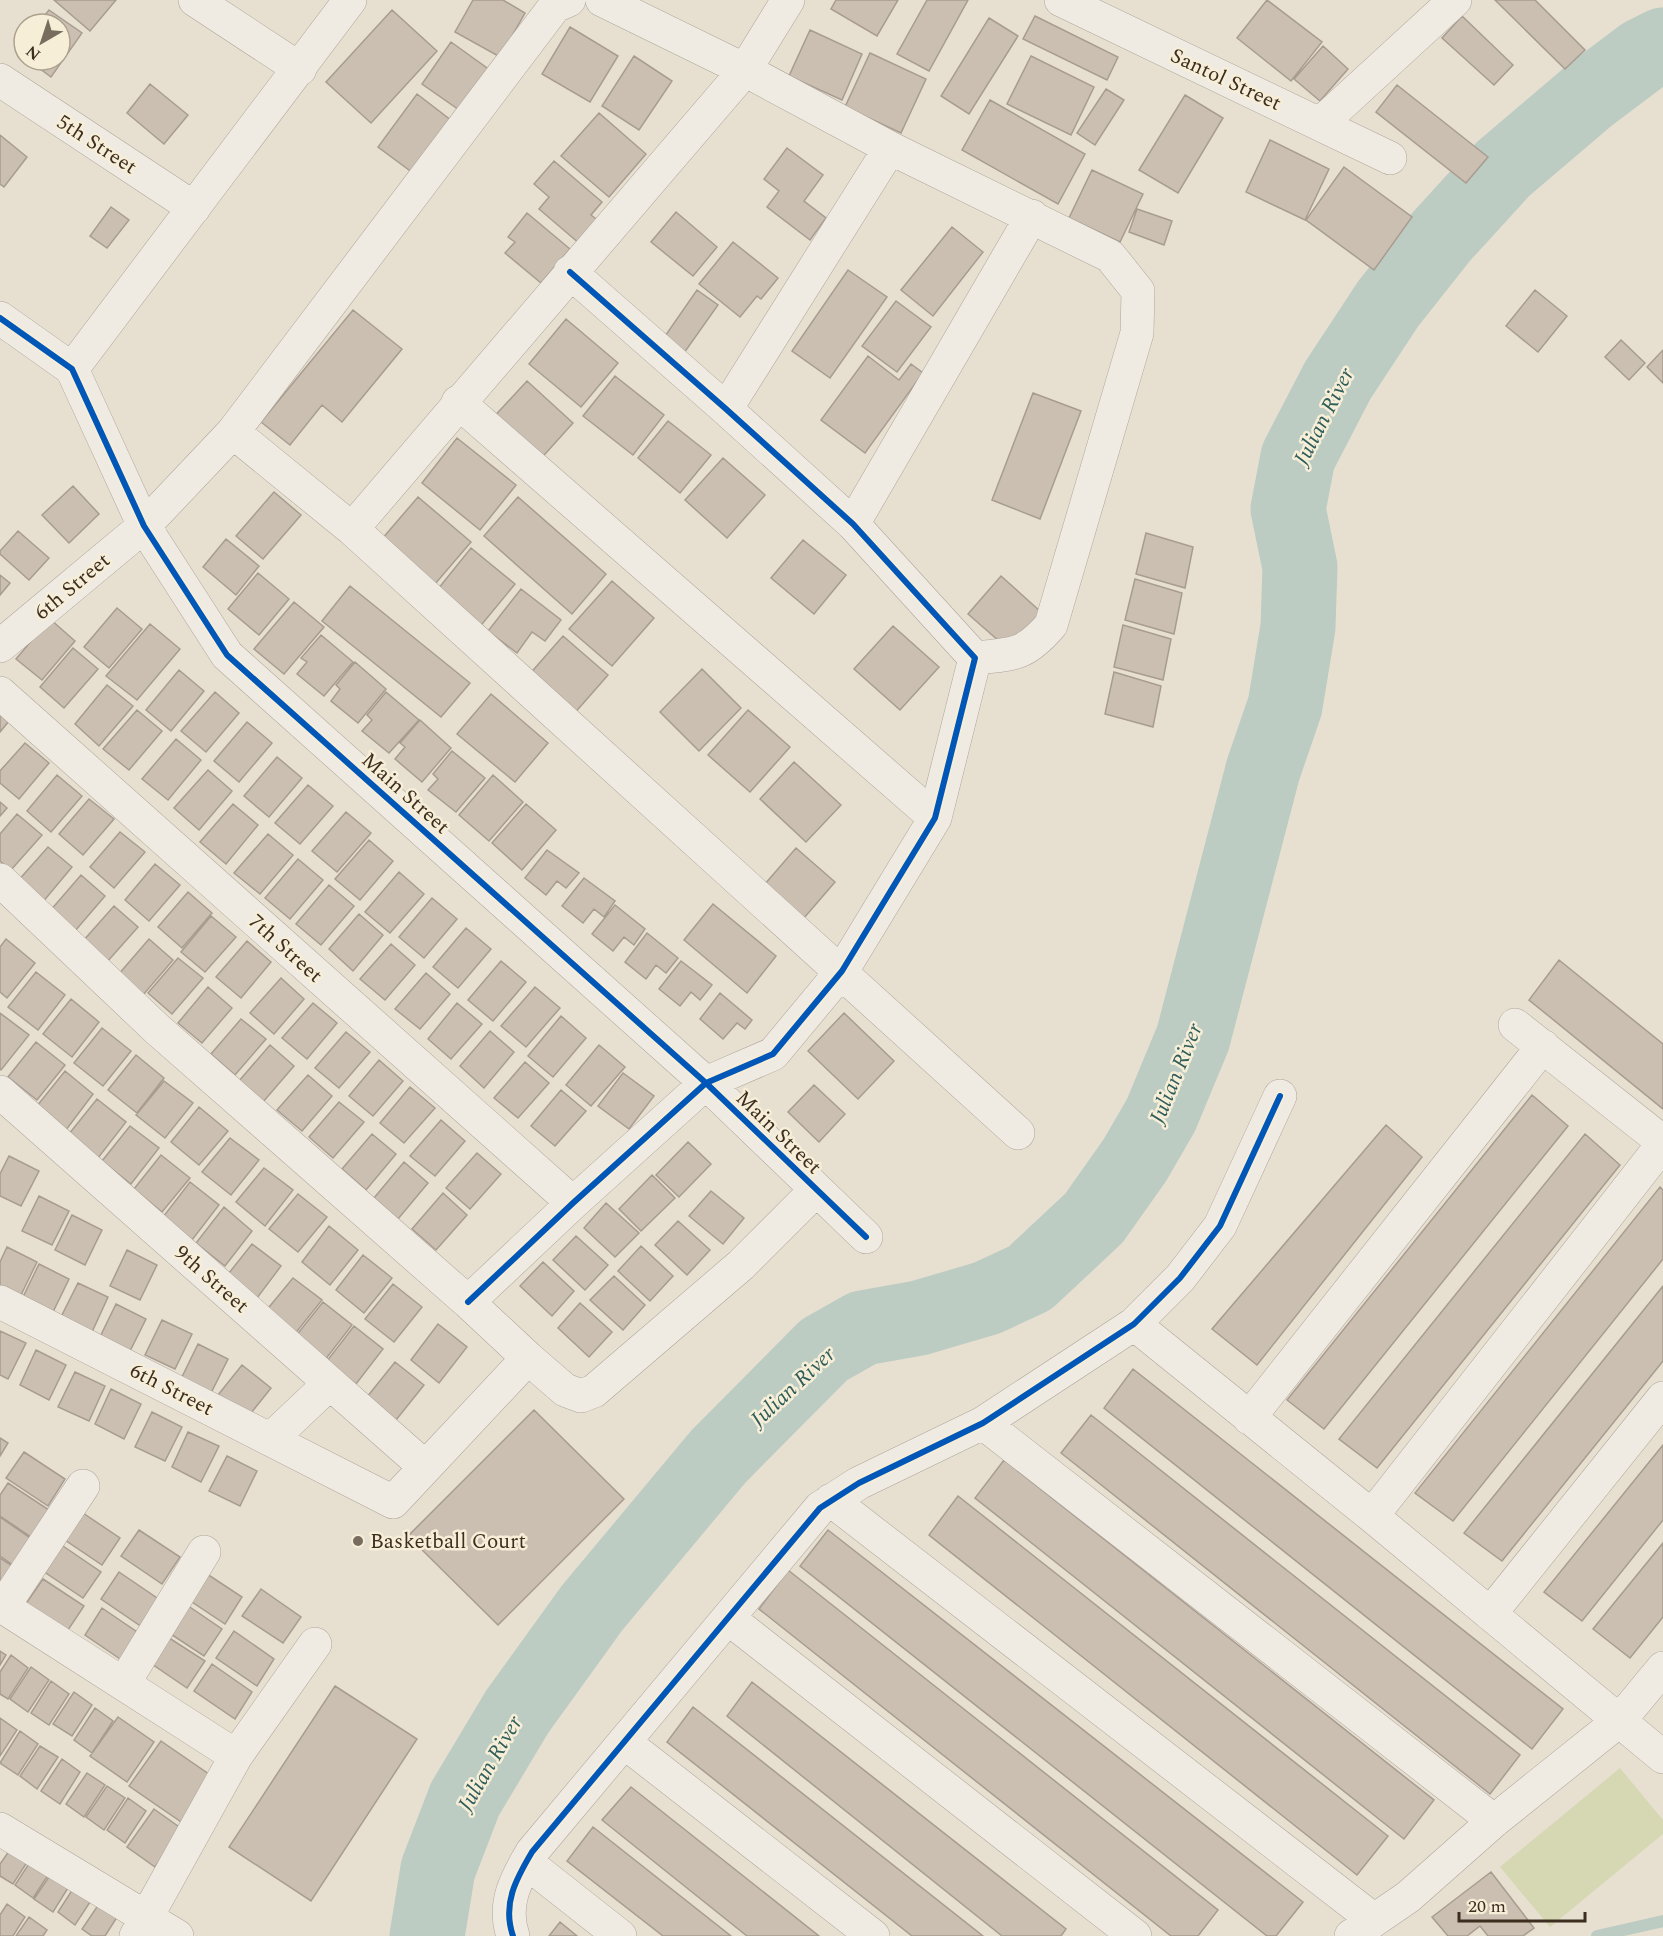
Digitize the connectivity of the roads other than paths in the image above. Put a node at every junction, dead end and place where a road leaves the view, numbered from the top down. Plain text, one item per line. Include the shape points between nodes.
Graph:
1 (195, 0) edge
2 (350, 0) edge
3 (569, 0) edge
4 (602, 0) edge
5 (788, 0) edge
6 (1061, 0) edge
7 (1455, 0) edge
8 (1111, 10) edge
9 (300, 69) junction
10 (745, 70) junction
11 (0, 80) edge
12 (1320, 124) junction
13 (890, 147) junction
14 (1390, 158) dead end
15 (194, 208) junction
16 (1032, 216) junction
17 (570, 272) junction
18 (0, 318) edge
19 (72, 369) junction
20 (458, 402) junction
21 (726, 409) junction
22 (233, 432) junction
23 (853, 524) junction
24 (144, 526) junction
25 (352, 529) junction
26 (0, 646) edge
27 (975, 658) junction
28 (0, 693) edge
29 (935, 818) junction
30 (0, 880) edge
31 (842, 971) junction
32 (1515, 1025) dead end
33 (1543, 1046) junction
34 (706, 1083) junction
35 (1280, 1096) dead end
36 (3, 1102) edge
37 (1018, 1133) dead end
38 (1663, 1143) edge
39 (816, 1190) junction
40 (573, 1203) junction
41 (866, 1237) dead end
42 (0, 1302) edge
43 (468, 1302) junction
44 (1134, 1324) junction
45 (528, 1358) junction
46 (330, 1383) junction
47 (1663, 1398) edge
48 (1249, 1418) junction
49 (983, 1423) junction
50 (271, 1439) junction
51 (424, 1466) junction
52 (83, 1486) dead end
53 (831, 1500) junction
54 (1372, 1516) junction
55 (204, 1552) dead end
56 (2, 1606) edge
57 (1490, 1614) junction
58 (728, 1618) junction
59 (315, 1644) dead end
60 (1663, 1668) edge
61 (124, 1683) junction
62 (1620, 1720) junction
63 (624, 1742) junction
64 (236, 1756) junction
65 (1663, 1757) edge
66 (1494, 1821) junction
67 (0, 1828) edge
68 (526, 1862) junction
69 (141, 1928) edge
70 (1363, 1928) edge
71 (177, 1936) edge
72 (513, 1936) edge
73 (620, 1936) edge
74 (873, 1936) edge
75 (1135, 1936) edge

1 - 9 street
2 - 9 street
3 - 22 street, 6th Street via 555,6
4 - 10 street
5 - 10 street
6 - 8 street, Santol Street
7 - 12 street
8 - 12 street, Santol Street
9 - 15 street
10 - 13 street
10 - 17 street
11 - 15 street, 5th Street
12 - 14 street, Santol Street
13 - 16 street
13 - 21 street
15 - 19 street
16 - 23 street
16 - 27 street via 1110,256 1138,291 1137,333 1051,625 1033,645 1013,654
17 - 20 street
17 - 21 street
18 - 19 street
19 - 24 street, Main Street
20 - 25 street
20 - 29 street
21 - 23 street
22 - 24 street, 6th Street
22 - 25 street
23 - 27 street
24 - 26 street, 6th Street
24 - 34 street, Main Street via 227,655
25 - 31 street
27 - 29 street
28 - 40 street, 7th Street
29 - 31 street
30 - 43 street via 157,1029
31 - 34 street via 773,1054
31 - 37 street
32 - 33 street
33 - 38 street
33 - 48 street
34 - 39 street, Main Street
34 - 40 street
35 - 44 street via 1220,1226 1180,1278
36 - 46 street, 9th Street
38 - 54 street
39 - 41 street, Main Street
39 - 45 street via 741,1264 594,1391 581,1396 566,1390
40 - 43 street
42 - 50 street, 6th Street
43 - 45 street
44 - 48 street
44 - 49 street
45 - 51 street
46 - 50 street
46 - 51 street, 9th Street
47 - 57 street
48 - 54 street
49 - 53 street
49 - 66 street
50 - 51 street, 6th Street via 393,1502
52 - 56 street
53 - 58 street via 820,1508
53 - 70 street
54 - 57 street
55 - 61 street
56 - 61 street
57 - 62 street
58 - 63 street
58 - 75 street
59 - 64 street
60 - 62 street
61 - 64 street
62 - 65 street
62 - 66 street
63 - 68 street
63 - 74 street
64 - 69 street
66 - 70 street via 1408,1897
67 - 69 street
68 - 72 street via 512,1886 508,1923
68 - 73 street
69 - 71 street

